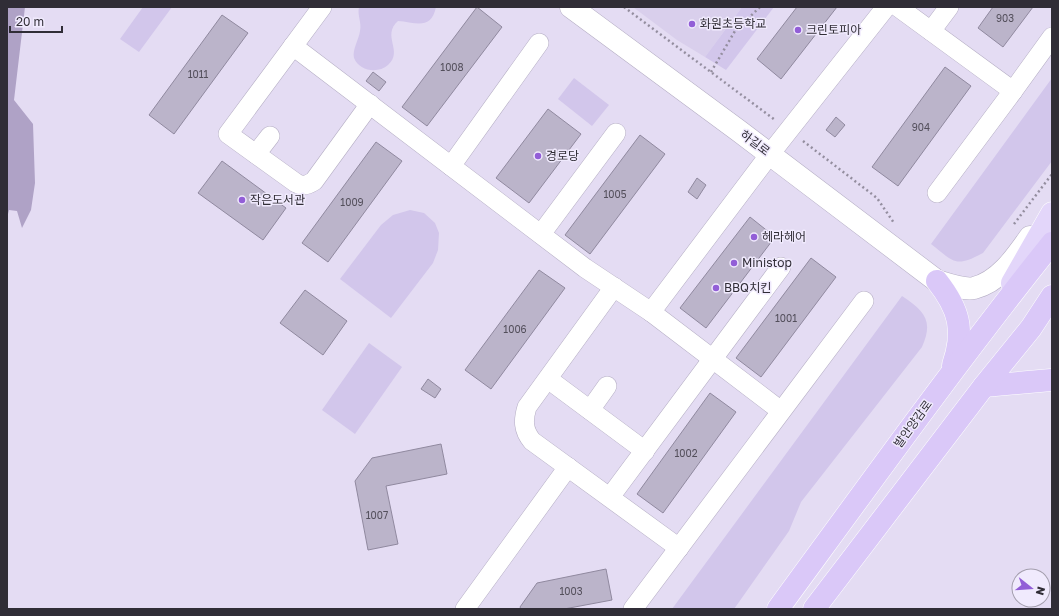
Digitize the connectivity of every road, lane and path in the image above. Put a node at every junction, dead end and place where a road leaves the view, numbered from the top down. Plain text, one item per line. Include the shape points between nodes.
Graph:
1 (322, 7) edge
2 (571, 7) edge
3 (624, 7) edge
4 (760, 7) edge
5 (886, 7) edge
6 (898, 7) edge
7 (949, 7) edge
8 (931, 31) junction
9 (1052, 37) edge
10 (539, 43) dead end
11 (293, 46) junction
12 (711, 72) junction
13 (1013, 91) junction
14 (370, 104) junction
15 (775, 120) dead end
16 (616, 133) dead end
17 (270, 136) dead end
18 (803, 141) dead end
19 (256, 154) junction
20 (770, 154) junction
21 (451, 166) junction
22 (1052, 174) edge
23 (937, 193) dead end
24 (1052, 205) edge
25 (1052, 213) edge
26 (895, 224) dead end
27 (1010, 229) dead end
28 (541, 234) junction
29 (1052, 243) edge
30 (781, 267) dead end
31 (937, 281) junction
32 (614, 287) junction
33 (1052, 296) edge
34 (864, 301) dead end
35 (1052, 307) edge
36 (651, 312) junction
37 (992, 317) junction
38 (1031, 328) junction
39 (713, 359) junction
40 (951, 372) junction
41 (1052, 376) edge
42 (548, 379) junction
43 (607, 386) dead end
44 (984, 386) junction
45 (590, 410) junction
46 (781, 412) junction
47 (645, 450) junction
48 (568, 467) junction
49 (610, 497) junction
50 (679, 548) junction
51 (465, 609) edge
52 (634, 609) edge
53 (778, 609) edge
54 (814, 609) edge

1 - 11 street
2 - 20 street, 하길로
3 - 12 path
4 - 12 path via 735,31
5 - 20 street
6 - 8 street
7 - 8 street
8 - 13 street
9 - 13 street
10 - 21 street
11 - 14 street
11 - 19 street via 228,134
12 - 15 path
13 - 23 street
14 - 19 street via 314,181 309,184 296,183
14 - 21 street
16 - 28 street
17 - 19 street
18 - 26 path via 877,198
20 - 31 street, 하길로
20 - 36 street
21 - 28 street
22 - 27 path
24 - 31 street via 1017,256 988,282 972,289
25 - 37 main road
28 - 32 street
29 - 37 highway, 발안양감로
30 - 39 street
31 - 40 highway via 949,296 957,314 958,352
32 - 36 street
32 - 42 street
33 - 38 highway
34 - 46 street
35 - 38 main road
36 - 39 street
37 - 40 highway, 발안양감로
38 - 44 highway
39 - 46 street
39 - 47 street
40 - 53 highway, 발안양감로
41 - 44 highway
42 - 45 street
42 - 48 street via 527,407 525,428 532,441
43 - 45 street
44 - 54 highway
45 - 47 street
46 - 50 street
47 - 49 street
48 - 49 street
48 - 51 street
49 - 50 street
50 - 52 street

